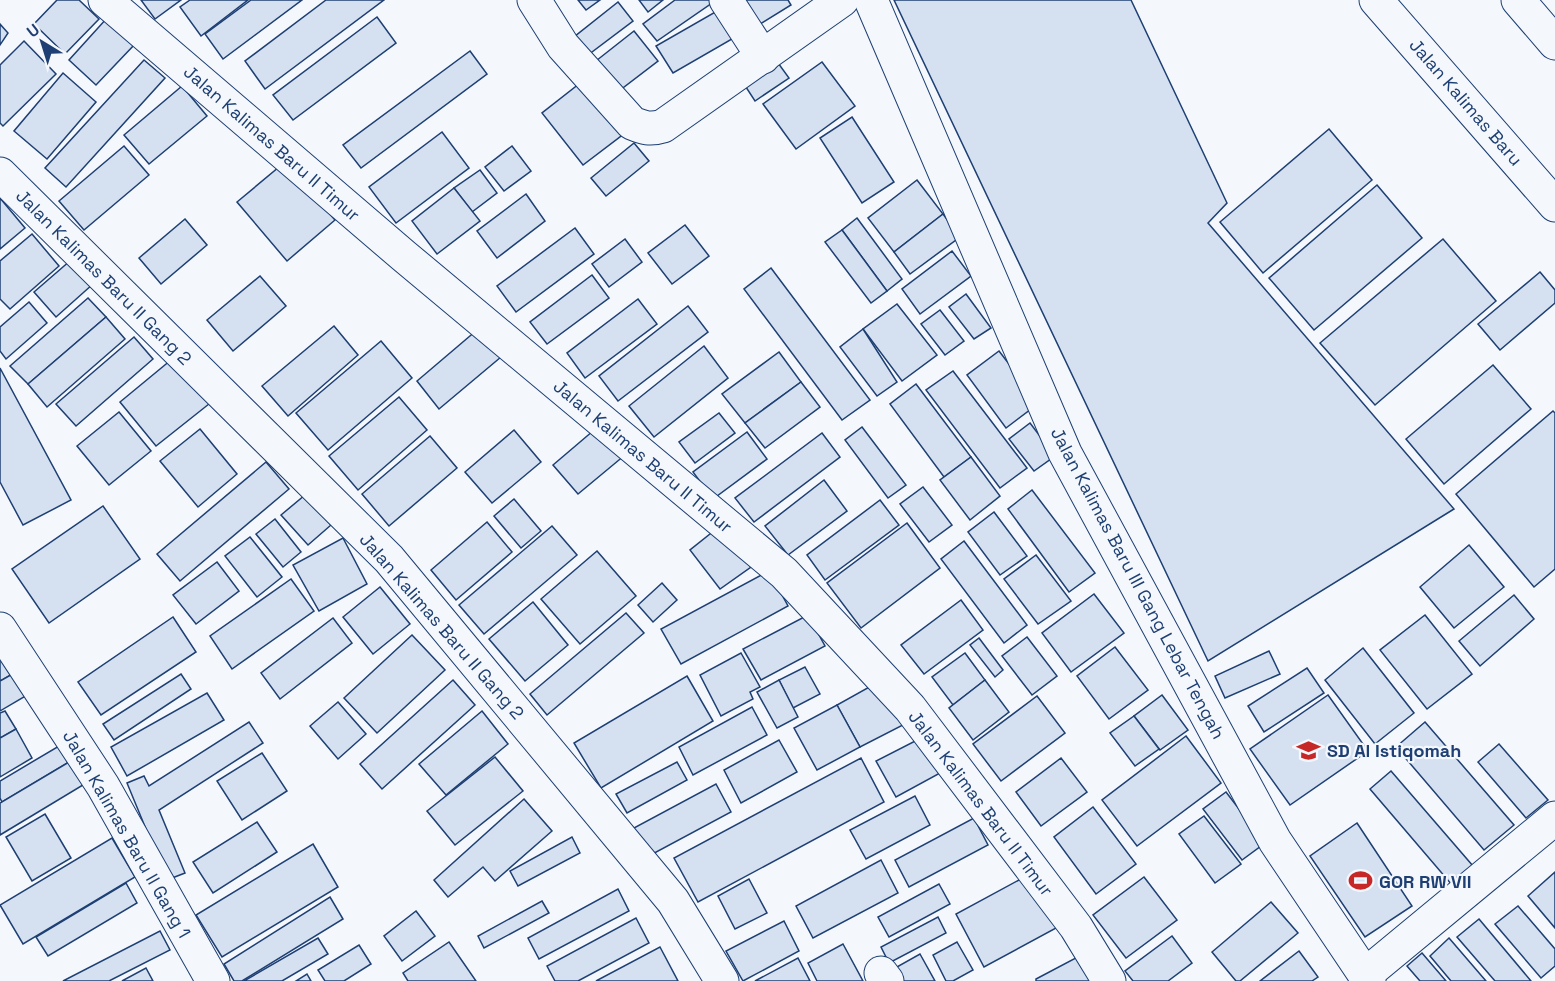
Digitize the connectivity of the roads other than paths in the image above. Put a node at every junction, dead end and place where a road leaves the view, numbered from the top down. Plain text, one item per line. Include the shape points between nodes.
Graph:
1 (105, 0) edge
2 (534, 0) edge
3 (726, 0) edge
4 (842, 0) edge
5 (871, 0) edge
6 (1376, 0) edge
7 (1518, 0) edge
8 (1555, 43) edge
9 (763, 57) junction
10 (0, 174) edge
11 (1555, 205) edge
12 (0, 629) edge
13 (1555, 818) edge
14 (1367, 978) edge
15 (213, 981) edge
16 (722, 981) edge
17 (1109, 981) edge

1 - 17 street, Jalan Kalimas Baru II Timur via 784,573 910,708 1076,927
2 - 9 street via 563,46 632,123 645,129 663,126
3 - 9 street
4 - 9 street
5 - 14 street, Jalan Kalimas Baru III Gang Lebar Tengah via 1065,453 1275,841
6 - 11 street, Jalan Kalimas Baru
7 - 8 street
10 - 16 street, Jalan Kalimas Baru II Gang 2 via 389,559 673,901
12 - 15 street, Jalan Kalimas Baru II Gang 1 via 103,786
13 - 14 street

